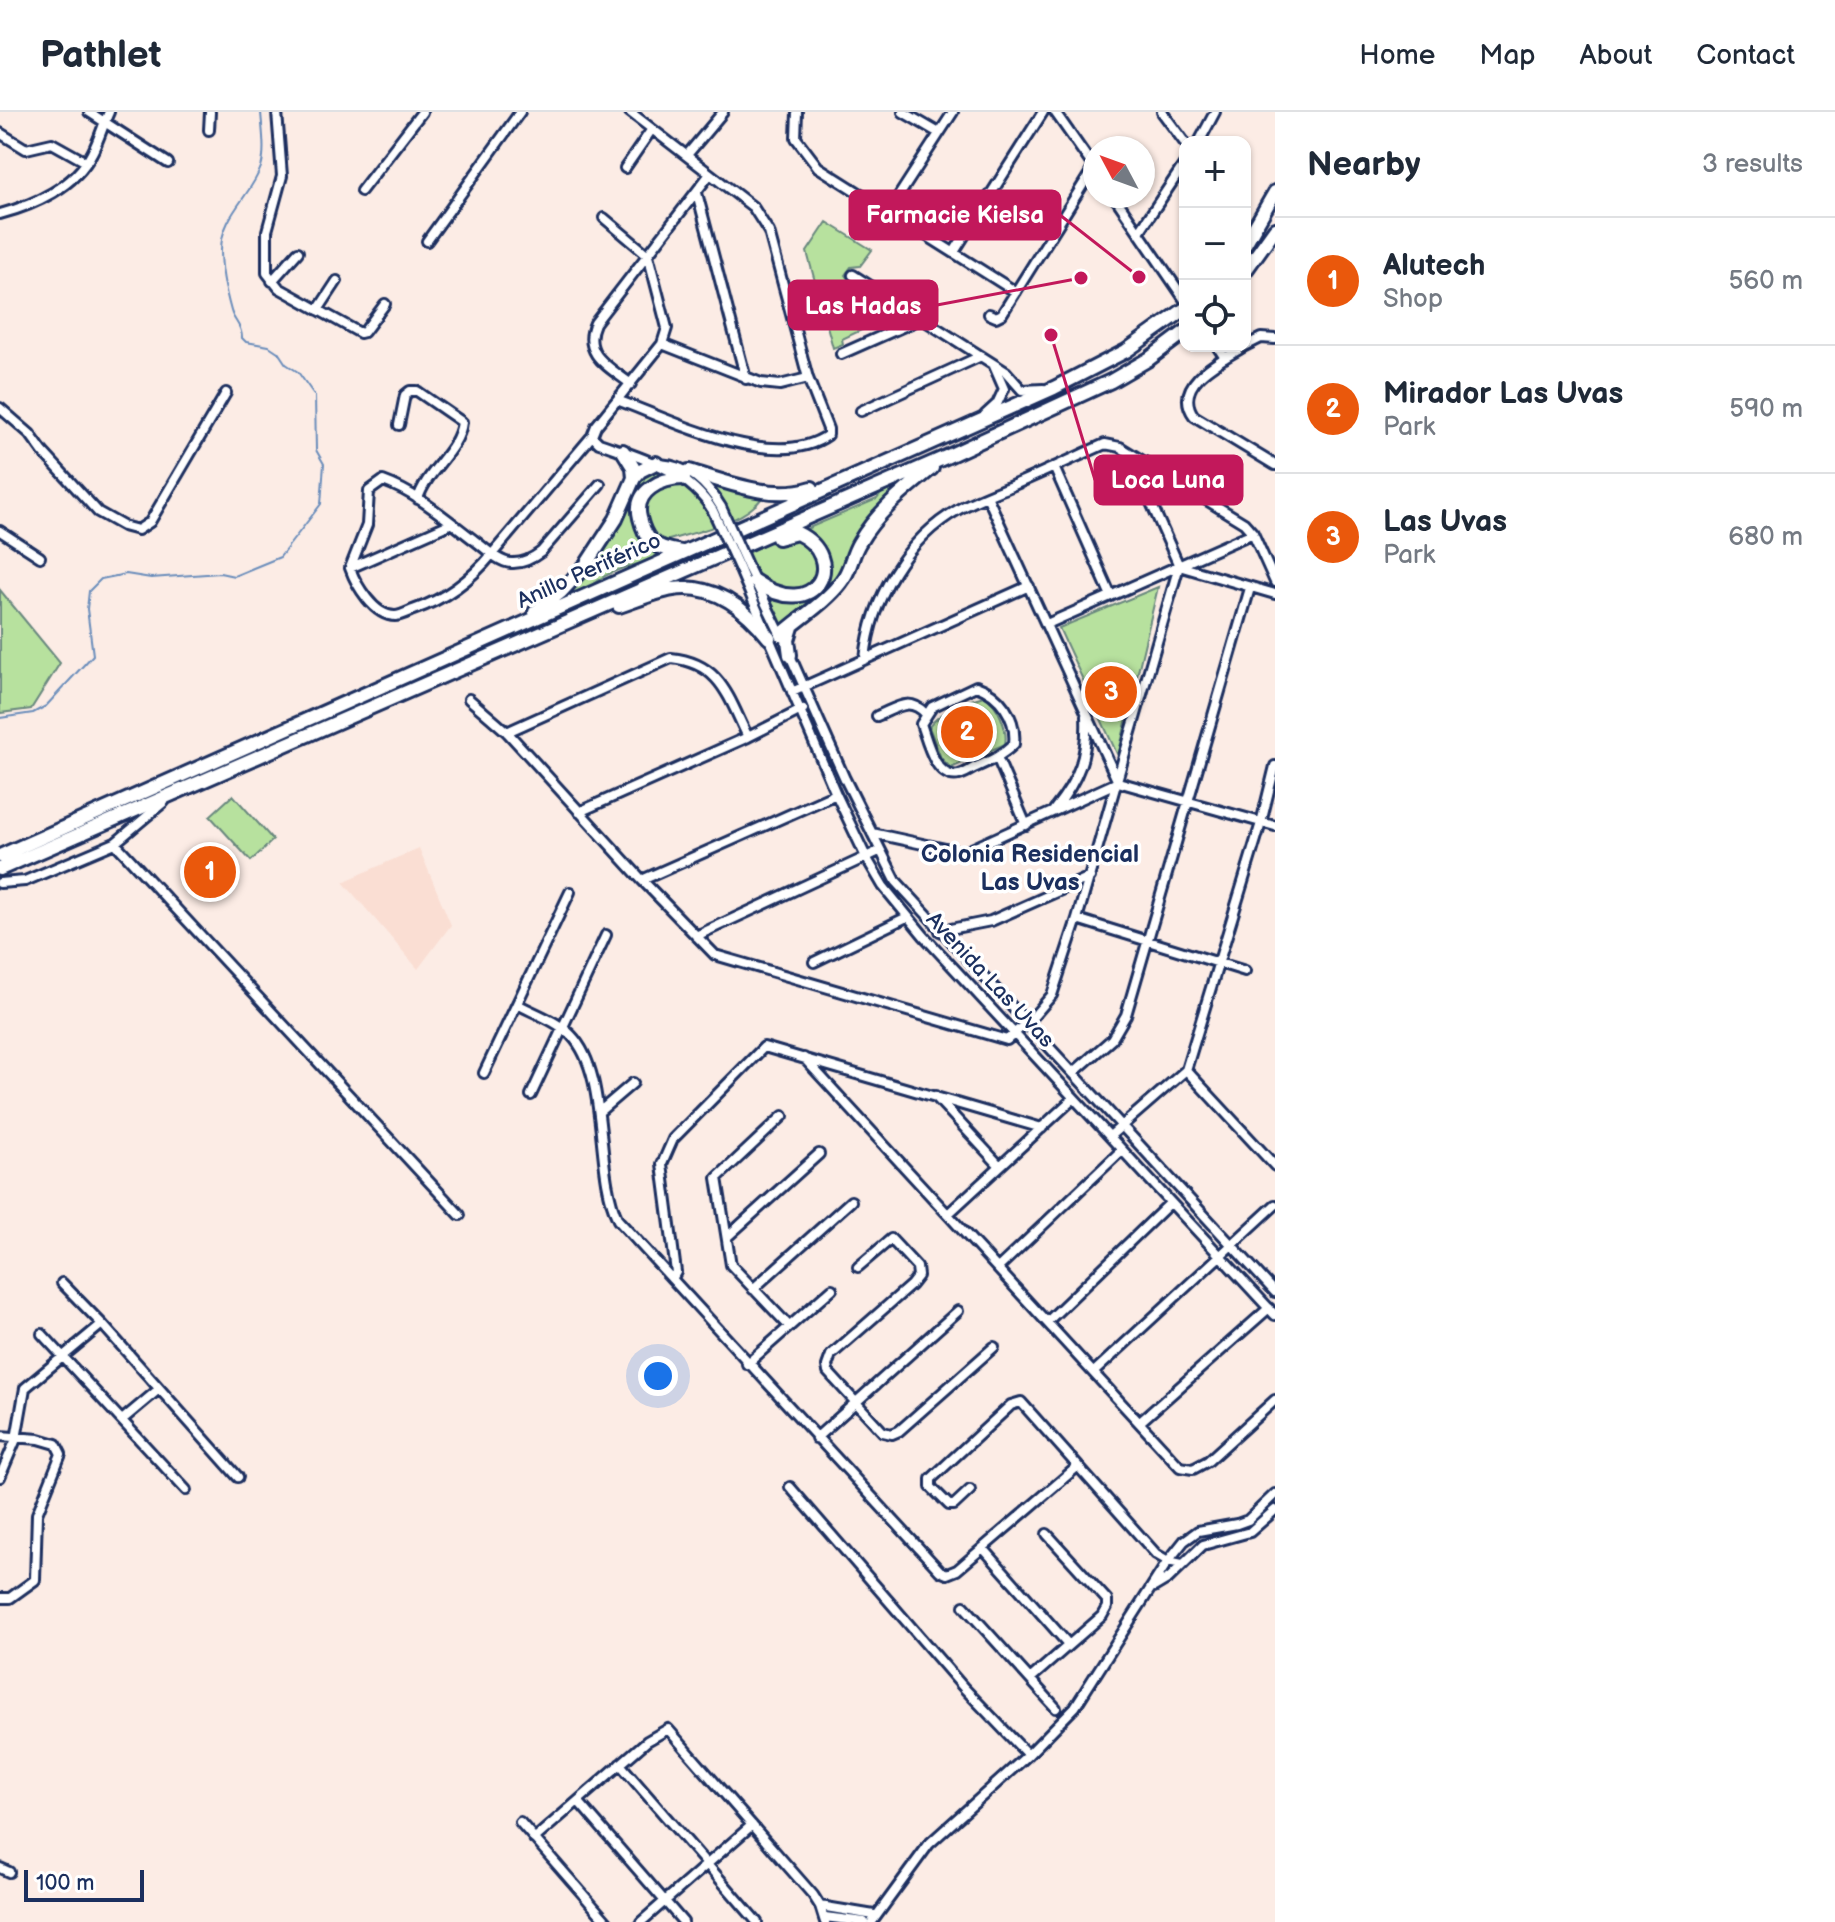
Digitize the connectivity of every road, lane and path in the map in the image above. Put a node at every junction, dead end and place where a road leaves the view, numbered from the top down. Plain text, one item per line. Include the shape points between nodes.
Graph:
1 (89, 112) edge
2 (109, 112) edge
3 (210, 112) edge
4 (277, 112) edge
5 (422, 112) edge
6 (520, 112) edge
7 (630, 112) edge
8 (723, 112) edge
9 (797, 112) edge
10 (903, 112) edge
11 (953, 112) edge
12 (1043, 112) edge
13 (1055, 112) edge
14 (1162, 112) edge
15 (1215, 112) edge
16 (105, 121) junction
17 (652, 129) junction
18 (209, 130) dead end
19 (0, 133) edge
20 (939, 133) junction
21 (1180, 136) edge
22 (1202, 136) edge
23 (1083, 152) edge
24 (687, 155) junction
25 (86, 162) junction
26 (168, 163) dead end
27 (625, 168) dead end
28 (1179, 172) edge
29 (710, 174) junction
30 (1083, 185) edge
31 (361, 191) dead end
32 (1275, 192) edge
33 (697, 193) junction
34 (1122, 208) edge
35 (889, 211) junction
36 (0, 214) edge
37 (604, 218) dead end
38 (1275, 229) edge
39 (1139, 232) junction
40 (1251, 234) edge
41 (427, 241) dead end
42 (1270, 243) edge
43 (298, 252) dead end
44 (954, 252) junction
45 (648, 255) junction
46 (1251, 264) edge
47 (853, 275) dead end
48 (272, 281) junction
49 (337, 281) dead end
50 (1179, 291) edge
51 (1016, 292) junction
52 (385, 304) dead end
53 (318, 310) junction
54 (1179, 313) edge
55 (989, 314) dead end
56 (920, 319) junction
57 (1179, 336) edge
58 (1275, 339) edge
59 (1251, 343) edge
60 (662, 344) junction
61 (1221, 352) edge
62 (1235, 352) edge
63 (841, 354) dead end
64 (981, 356) junction
65 (1225, 358) junction
66 (991, 362) junction
67 (808, 378) junction
68 (746, 379) junction
69 (631, 384) junction
70 (1054, 388) junction
71 (1022, 390) junction
72 (226, 393) dead end
73 (1002, 396) junction
74 (617, 400) junction
75 (0, 408) edge
76 (861, 411) dead end
77 (399, 425) dead end
78 (971, 426) junction
79 (592, 436) junction
80 (623, 451) junction
81 (1129, 453) junction
82 (946, 457) junction
83 (656, 463) junction
84 (1275, 465) edge
85 (1054, 467) junction
86 (686, 474) junction
87 (634, 478) junction
88 (849, 478) junction
89 (600, 484) dead end
90 (987, 496) junction
91 (418, 499) junction
92 (452, 523) junction
93 (0, 531) edge
94 (1253, 533) junction
95 (748, 543) junction
96 (681, 552) junction
97 (493, 553) junction
98 (40, 557) dead end
99 (1179, 566) junction
100 (350, 568) junction
101 (746, 573) junction
102 (1275, 582) edge
103 (1029, 586) junction
104 (1250, 588) junction
105 (1275, 594) edge
106 (1111, 596) junction
107 (562, 622) junction
108 (794, 623) junction
109 (1047, 624) junction
110 (517, 625) junction
111 (775, 636) junction
112 (790, 655) junction
113 (865, 659) junction
114 (804, 686) junction
115 (792, 692) junction
116 (469, 699) dead end
117 (812, 704) junction
118 (800, 710) junction
119 (1085, 711) junction
120 (926, 714) junction
121 (877, 716) dead end
122 (507, 732) junction
123 (748, 737) junction
124 (997, 757) junction
125 (1275, 766) edge
126 (1118, 782) junction
127 (177, 791) junction
128 (836, 794) junction
129 (1188, 802) junction
130 (579, 812) junction
131 (1051, 813) junction
132 (1261, 823) junction
133 (1026, 825) junction
134 (1275, 826) edge
135 (872, 833) junction
136 (115, 843) junction
137 (879, 851) junction
138 (0, 856) edge
139 (866, 857) junction
140 (0, 869) edge
141 (1090, 877) junction
142 (642, 880) junction
143 (0, 883) edge
144 (570, 892) dead end
145 (907, 917) junction
146 (1077, 919) junction
147 (940, 931) junction
148 (606, 935) dead end
149 (696, 936) junction
150 (1148, 939) junction
151 (814, 962) dead end
152 (1218, 962) junction
153 (1245, 971) dead end
154 (517, 1004) junction
155 (1030, 1020) junction
156 (563, 1028) junction
157 (1016, 1034) junction
158 (804, 1058) junction
159 (1186, 1070) junction
160 (484, 1073) dead end
161 (1073, 1073) junction
162 (633, 1083) dead end
163 (531, 1095) dead end
164 (934, 1096) junction
165 (1074, 1098) junction
166 (599, 1112) junction
167 (783, 1116) dead end
168 (1122, 1125) junction
169 (1042, 1128) junction
170 (1110, 1136) junction
171 (1122, 1150) junction
172 (819, 1154) dead end
173 (1000, 1166) junction
174 (1275, 1166) edge
175 (851, 1201) dead end
176 (1170, 1203) junction
177 (1275, 1205) edge
178 (948, 1214) junction
179 (460, 1215) dead end
180 (727, 1237) junction
181 (1231, 1245) junction
182 (1220, 1256) junction
183 (858, 1267) dead end
184 (998, 1268) junction
185 (672, 1279) junction
186 (62, 1283) dead end
187 (753, 1289) junction
188 (832, 1289) dead end
189 (1275, 1292) edge
190 (958, 1311) dead end
191 (1272, 1311) edge
192 (1047, 1322) junction
193 (102, 1324) junction
194 (789, 1326) junction
195 (42, 1334) dead end
196 (994, 1347) dead end
197 (64, 1357) junction
198 (747, 1364) junction
199 (1094, 1372) junction
200 (159, 1389) junction
201 (1275, 1400) edge
202 (855, 1403) junction
203 (122, 1420) junction
204 (1140, 1422) junction
205 (0, 1436) edge
206 (816, 1438) junction
207 (16, 1439) junction
208 (1077, 1467) junction
209 (0, 1477) edge
210 (238, 1477) dead end
211 (790, 1487) dead end
212 (186, 1490) dead end
213 (970, 1490) dead end
214 (1275, 1494) edge
215 (1275, 1510) edge
216 (1047, 1534) dead end
217 (983, 1548) junction
218 (1168, 1561) junction
219 (1182, 1564) junction
220 (1153, 1587) junction
221 (0, 1598) edge
222 (964, 1606) dead end
223 (1068, 1644) junction
224 (1030, 1679) junction
225 (1056, 1708) dead end
226 (1028, 1755) junction
227 (620, 1764) junction
228 (578, 1801) junction
229 (520, 1822) dead end
230 (752, 1825) junction
231 (534, 1839) junction
232 (707, 1864) junction
233 (665, 1901) junction
234 (820, 1906) junction
235 (873, 1918) edge
236 (825, 1919) edge
237 (607, 1922) edge
238 (641, 1922) edge
239 (683, 1922) edge
240 (757, 1922) edge
241 (864, 1922) edge

1 - 16 street
2 - 16 street
3 - 18 street
4 - 48 street via 282,176 265,249
5 - 31 street
6 - 41 street
7 - 17 street
8 - 24 street
9 - 35 street via 796,138 818,167
10 - 20 street
11 - 20 street
12 - 44 street
13 - 23 street
14 - 21 street
15 - 22 street
16 - 25 street
16 - 26 street
17 - 24 street
17 - 27 street
19 - 25 street via 26,149 52,143
20 - 35 street
24 - 29 street
25 - 36 street via 44,199
28 - 39 street
29 - 33 street
29 - 67 street via 753,207 769,232
30 - 51 street
32 - 40 highway
33 - 45 street
33 - 68 street
34 - 39 street
35 - 44 street
37 - 45 street
38 - 42 highway
39 - 50 street
42 - 46 highway
43 - 48 street
44 - 51 street
45 - 60 street via 667,328
45 - 69 street via 590,333 597,358
47 - 56 street
48 - 53 street
49 - 53 street
51 - 55 street via 1002,314
52 - 53 street via 360,333
54 - 70 highway, Anillo Periférico via 1126,351
56 - 63 street
56 - 64 street
57 - 82 highway, Anillo Periférico via 1111,381
58 - 59 street
60 - 68 street
60 - 69 street
61 - 65 street
62 - 65 street
64 - 66 street
64 - 76 street
65 - 84 street via 1191,386 1190,410
66 - 71 street
66 - 73 street via 1003,384
67 - 68 street via 780,385
67 - 74 street via 828,435 801,446 755,449
69 - 74 street
70 - 71 street
70 - 78 highway, Anillo Periférico
71 - 73 street
72 - 75 street via 150,522 138,530 98,512 30,434
73 - 78 street
74 - 79 street
77 - 91 street via 410,391 462,422
78 - 88 highway, Anillo Periférico
79 - 80 street, Avenida Las Uvas
79 - 97 street
80 - 83 street, Avenida Las Uvas
80 - 87 highway
81 - 85 street via 1105,444
81 - 94 street
81 - 99 street
82 - 95 highway, Anillo Periférico
82 - 108 highway via 889,505 859,543 845,578
83 - 86 street, Avenida Las Uvas
83 - 87 highway
85 - 90 street
85 - 106 street
86 - 88 highway via 775,492 799,492
86 - 96 highway via 649,489 639,512 651,541
86 - 101 street, Avenida Las Uvas, bridge via 704,483
87 - 110 highway via 616,519 586,565
88 - 96 highway, Anillo Periférico
89 - 97 street via 532,559 508,563
90 - 103 street
90 - 113 street via 928,532 896,568 867,634
91 - 92 street
91 - 100 street via 383,481 369,491 367,525
92 - 97 street
92 - 100 street
93 - 98 street
94 - 99 street
94 - 102 street
95 - 101 highway via 797,533 816,547 822,561 819,584 802,595 777,595
95 - 107 highway, Anillo Periférico
96 - 110 highway, Anillo Periférico
97 - 100 street via 450,593 395,616 366,596
99 - 104 street
99 - 106 street
99 - 126 street
101 - 111 street, Avenida Las Uvas
103 - 109 street
103 - 113 street
104 - 105 street
104 - 129 street
106 - 109 street
107 - 111 highway via 669,590 690,589 739,606
107 - 127 highway, Anillo Periférico
108 - 111 highway
108 - 112 highway
109 - 119 street
110 - 138 highway, Anillo Periférico
111 - 112 street, Avenida Las Uvas
111 - 115 street, Avenida Las Uvas
112 - 114 street, Avenida Las Uvas
113 - 114 street
114 - 115 street
114 - 117 street, Avenida Las Uvas
115 - 118 street, Avenida Las Uvas
116 - 122 street
117 - 118 street
117 - 135 street, Avenida Las Uvas
118 - 123 street
118 - 128 street, Avenida Las Uvas
119 - 126 street
119 - 131 street via 1083,760
120 - 121 street via 910,703
120 - 124 street via 921,724 935,760 950,775
120 - 124 street via 976,686 991,691 1015,735 1014,744
122 - 123 street via 671,658 703,665 717,678
122 - 130 street
123 - 130 street
124 - 133 street
125 - 132 street
126 - 129 street
126 - 131 street
126 - 141 street
127 - 136 street
127 - 140 highway, Anillo Periférico
128 - 139 street, Avenida Las Uvas
128 - 142 street
129 - 132 street
129 - 150 street
130 - 142 street
131 - 133 street
132 - 134 street
132 - 152 street
133 - 135 street via 967,851
135 - 137 street, Avenida Las Uvas
136 - 143 street via 25,881
136 - 179 street
137 - 139 street
137 - 147 street, Avenida Las Uvas via 896,881
139 - 145 street, Avenida Las Uvas
139 - 149 street
141 - 146 street
141 - 147 street via 991,921
142 - 149 street
144 - 154 street
145 - 151 street
145 - 157 street, Avenida Las Uvas
146 - 150 street
146 - 155 street via 1052,995
147 - 155 street, Avenida Las Uvas
148 - 156 street
149 - 157 street via 715,955 991,1036 1007,1040
150 - 152 street
150 - 161 street via 1126,1015 1112,1039
152 - 153 street
152 - 159 street
154 - 156 street
154 - 160 street
155 - 157 street
155 - 161 street, Avenida Las Uvas
156 - 163 street
156 - 166 street via 588,1065
157 - 165 street, Avenida Las Uvas
158 - 164 street
158 - 178 street
158 - 185 street via 764,1047 667,1147 662,1164 676,1272
159 - 168 street
159 - 174 street
161 - 168 street, Avenida Las Uvas
162 - 166 street
164 - 169 street
164 - 173 street
165 - 169 street
165 - 170 street, Avenida Las Uvas
166 - 185 street via 611,1206
167 - 180 street via 717,1178
168 - 170 street
168 - 181 street, Avenida Las Uvas
169 - 173 street
170 - 171 street, Avenida Las Uvas
171 - 176 street, Avenida Las Uvas
171 - 184 street
172 - 180 street
173 - 178 street
175 - 187 street
176 - 182 street, Avenida Las Uvas
176 - 192 street
177 - 181 street
178 - 184 street
180 - 187 street via 731,1265
181 - 182 street
181 - 189 street, Avenida Las Uvas
182 - 191 street, Avenida Las Uvas
182 - 199 street
183 - 202 street via 891,1239 917,1267 918,1276 831,1355 828,1372
184 - 192 street
185 - 198 street
186 - 193 street
187 - 194 street
188 - 194 street
190 - 202 street
191 - 204 street
192 - 199 street
193 - 197 street
193 - 200 street
194 - 198 street
195 - 197 street
196 - 202 street via 899,1431 883,1432
197 - 203 street
197 - 207 street via 25,1388
198 - 206 street
199 - 204 street
200 - 203 street
200 - 210 street
201 - 204 street via 1193,1469 1180,1467
202 - 206 street
203 - 212 street
205 - 207 street
206 - 217 street via 940,1571 957,1570
207 - 209 street
207 - 221 street via 56,1444 61,1454 37,1514 35,1580 10,1598
208 - 213 street via 1021,1402 1011,1405 931,1479 931,1487 949,1505
208 - 217 street
208 - 218 street
211 - 226 street
214 - 218 street via 1248,1520 1198,1531
215 - 219 street via 1250,1532 1203,1545
216 - 223 street via 1107,1600 1102,1616
217 - 223 street
218 - 219 street
218 - 220 street
219 - 220 street
220 - 226 street via 1075,1707
222 - 224 street
223 - 224 street
224 - 225 street
226 - 235 street via 929,1844
227 - 228 street
227 - 230 street via 668,1729
227 - 232 street
228 - 231 street
228 - 233 street
229 - 231 street
230 - 232 street
230 - 234 street
231 - 237 street
232 - 233 street
232 - 240 street
233 - 238 street
233 - 239 street
234 - 235 street
234 - 236 street
236 - 241 street

